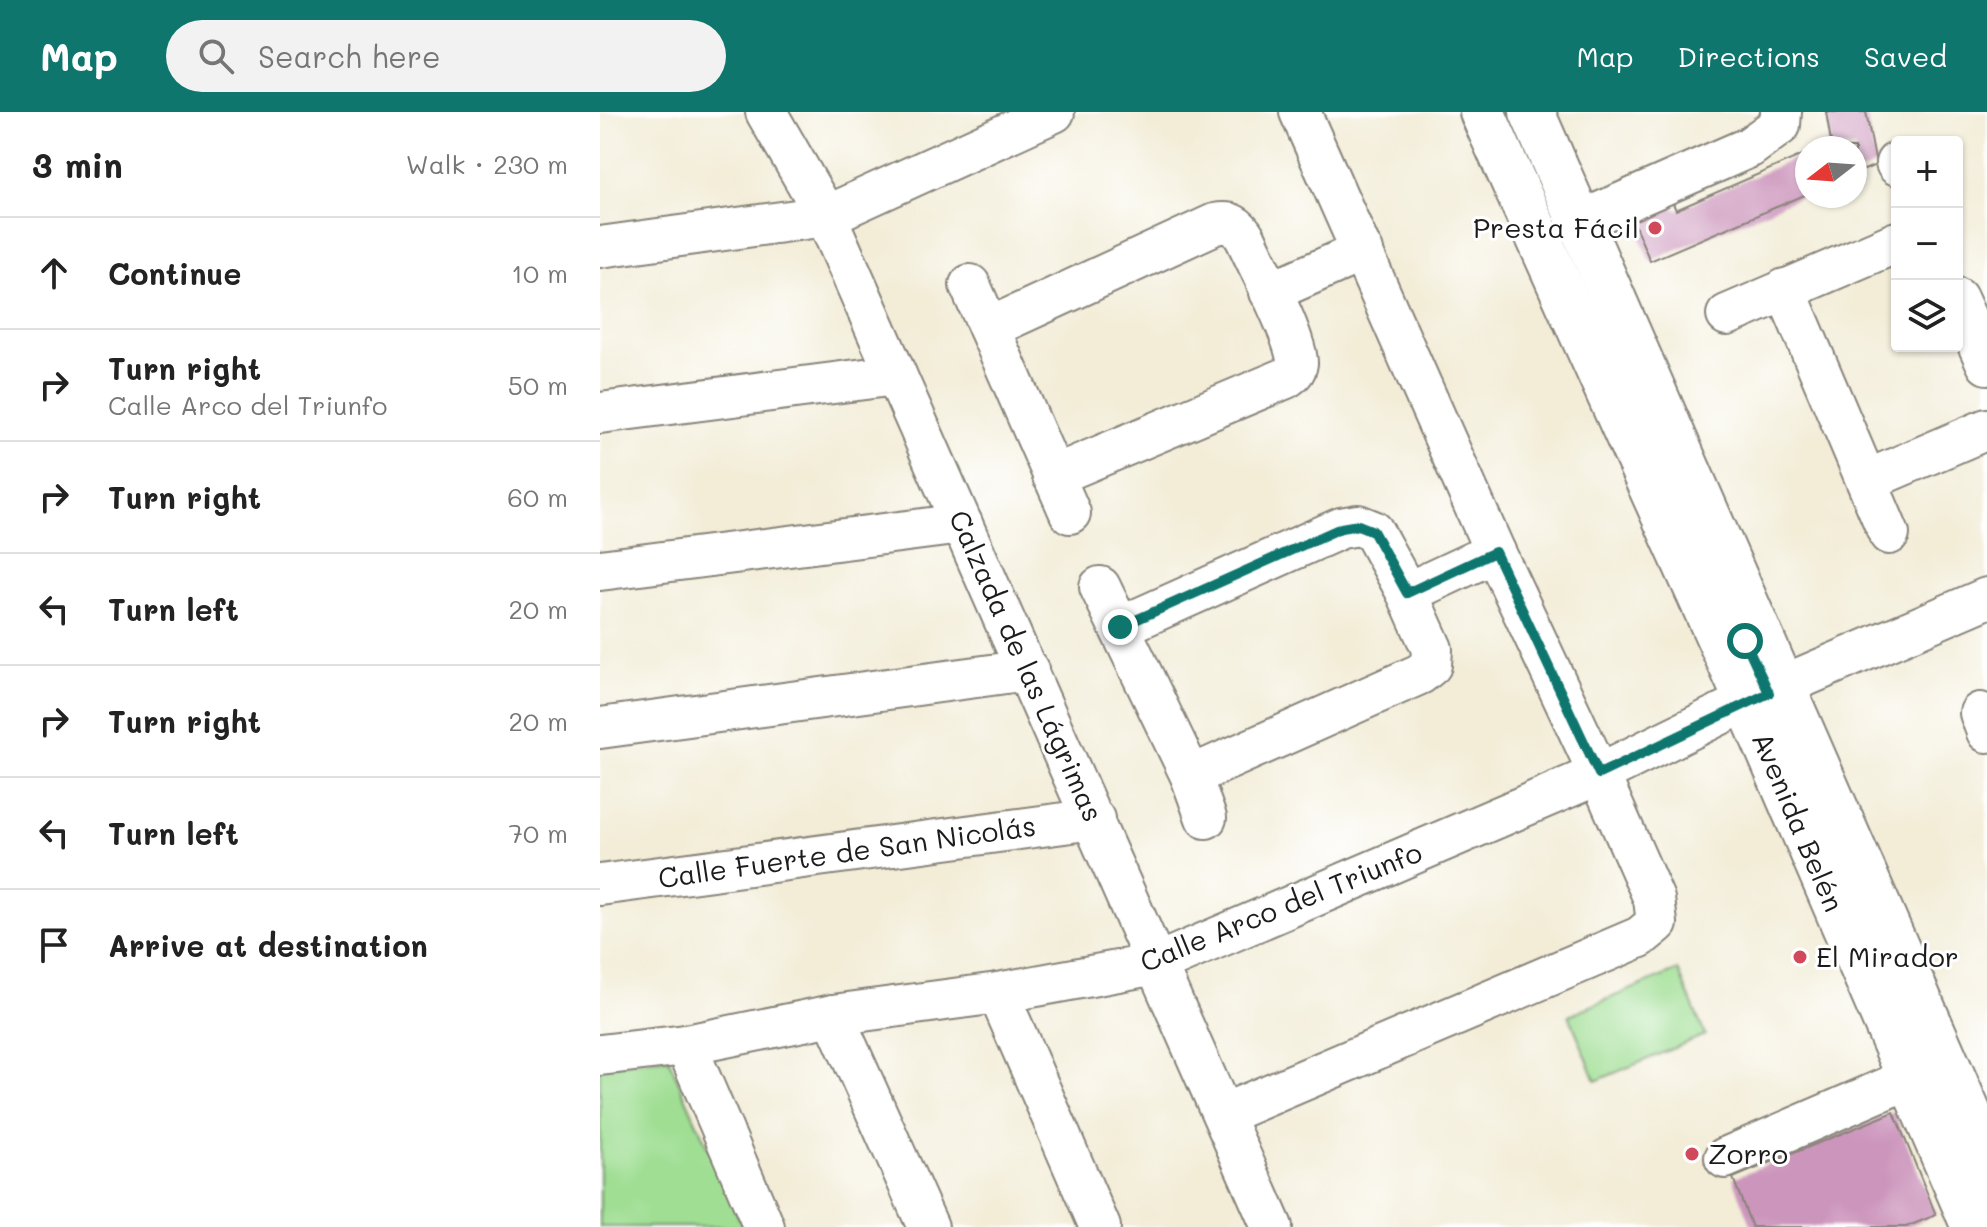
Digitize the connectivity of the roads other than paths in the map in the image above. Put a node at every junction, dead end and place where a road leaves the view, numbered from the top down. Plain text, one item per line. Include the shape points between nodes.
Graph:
1 (766, 112) edge
2 (1054, 112) edge
3 (1300, 112) edge
4 (1482, 112) edge
5 (1500, 112) edge
6 (1512, 112) edge
7 (1532, 112) edge
8 (1781, 112) edge
9 (826, 216) junction
10 (1581, 221) junction
11 (1891, 245) edge
12 (600, 247) edge
13 (1363, 251) junction
14 (970, 285) dead end
15 (1785, 289) junction
16 (1270, 292) junction
17 (1963, 311) edge
18 (1727, 315) dead end
19 (989, 328) junction
20 (1987, 364) edge
21 (896, 375) junction
22 (600, 413) edge
23 (1987, 429) edge
24 (1053, 476) junction
25 (1868, 480) junction
26 (1070, 513) dead end
27 (962, 524) junction
28 (1889, 534) dead end
29 (1495, 552) junction
30 (600, 570) edge
31 (1100, 587) dead end
32 (1407, 593) junction
33 (1987, 598) edge
34 (1120, 627) junction
35 (1028, 670) junction
36 (1764, 694) junction
37 (600, 728) edge
38 (1599, 774) junction
39 (1191, 776) junction
40 (1206, 818) dead end
41 (1094, 819) junction
42 (600, 885) edge
43 (1156, 964) junction
44 (998, 993) junction
45 (833, 1015) junction
46 (686, 1045) junction
47 (600, 1055) edge
48 (1908, 1079) junction
49 (1224, 1114) junction
50 (1987, 1155) edge
51 (1725, 1158) dead end
52 (1987, 1192) edge
53 (1987, 1226) edge
54 (764, 1227) edge
55 (928, 1227) edge
56 (1100, 1227) edge
57 (1272, 1227) edge
58 (1974, 1227) edge

1 - 9 street, Calzada de las Lágrimas
2 - 9 street
3 - 13 street
4 - 36 main road, Avenida Belén
5 - 36 street via 1551,223 1586,319
6 - 36 street
7 - 10 main road, Avenida Belén
8 - 10 street via 1780,125 1750,147
9 - 12 street
9 - 21 street, Calzada de las Lágrimas
10 - 36 main road, Avenida Belén
11 - 15 street
13 - 16 street
13 - 29 street
14 - 19 street
15 - 18 street
15 - 25 street
16 - 19 street via 1240,228 1227,222
16 - 24 street via 1295,351 1295,372
17 - 20 street
19 - 24 street
21 - 22 street
21 - 27 street, Calzada de las Lágrimas
23 - 25 street
24 - 26 street
25 - 28 street
27 - 30 street
27 - 35 street, Calzada de las Lágrimas
29 - 32 street
29 - 38 street
31 - 34 street
32 - 34 street via 1373,531 1358,525
32 - 39 street via 1432,649 1431,665
33 - 36 street, Calle Arco del Triunfo
34 - 39 street
35 - 37 street
35 - 41 street, Calzada de las Lágrimas
36 - 38 street, Calle Arco del Triunfo
36 - 48 main road, Avenida Belén
36 - 50 main road, Avenida Belén
36 - 52 street
36 - 53 street
38 - 43 street, Calle Arco del Triunfo
38 - 49 street via 1654,899 1657,923 1640,937
39 - 40 street
41 - 42 street, Calle Fuerte de San Nicolás
41 - 43 street, Calzada de las Lágrimas
43 - 44 street, Calle Arco del Triunfo
43 - 49 street, Calzada de las Lágrimas
44 - 45 street, Calle Arco del Triunfo
44 - 56 street
45 - 46 street, Calle Arco del Triunfo
45 - 55 street
46 - 47 street, Calle Arco del Triunfo
46 - 54 street
48 - 51 street
48 - 58 main road, Avenida Belén
49 - 57 street, Calzada de las Lágrimas

